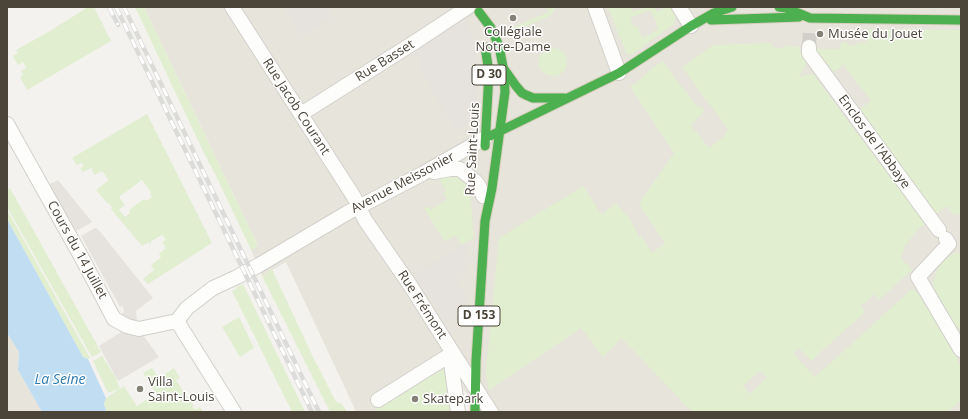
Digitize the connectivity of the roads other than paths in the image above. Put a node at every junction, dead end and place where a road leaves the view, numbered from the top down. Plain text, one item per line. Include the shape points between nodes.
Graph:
1 (232, 7) edge
2 (595, 7) edge
3 (679, 7) edge
4 (732, 7) edge
5 (784, 7) edge
6 (475, 9) edge
7 (717, 10) edge
8 (758, 11) edge
9 (961, 20) edge
10 (809, 21) junction
11 (696, 23) junction
12 (809, 50) tunnel mouth
13 (504, 69) junction
14 (620, 73) junction
15 (566, 98) junction
16 (301, 114) junction
17 (7, 124) edge
18 (500, 131) junction
19 (485, 138) junction
20 (484, 157) dead end
21 (422, 174) junction
22 (483, 175) dead end
23 (483, 196) junction
24 (359, 207) junction
25 (486, 221) junction
26 (177, 321) junction
27 (961, 350) edge
28 (453, 353) junction
29 (475, 387) junction
30 (378, 400) dead end
31 (234, 412) edge
32 (458, 412) edge
33 (475, 412) edge
34 (491, 412) edge

1 - 16 street, Rue Jacob Courant
2 - 14 street
3 - 11 street
4 - 7 main road, Avenue Meissonier / D 30
5 - 10 main road
6 - 13 main road, D 153 via 496,36
6 - 16 street, Rue Basset via 415,42
6 - 19 main road, Rue Saint-Louis / D 30 via 489,72
7 - 11 main road, Avenue Meissonier / D 30
8 - 10 main road
8 - 11 main road
9 - 10 main road
11 - 14 main road, Avenue Meissonier / D 30
12 - 27 street, Enclos de l'Abbaye via 948,244 918,277
13 - 15 main road, D 30 via 516,86 532,98
13 - 18 main road, D 153 via 505,92
14 - 15 main road, Avenue Meissonier / D 30
15 - 18 main road, Avenue Meissonier / D 30
16 - 24 street, Rue Jacob Courant
17 - 26 street, Cours du 14 Juillet via 114,319 139,329
18 - 19 main road, Avenue Meissonier / D 30
18 - 25 main road, D 153
19 - 20 main road, Rue Saint-Louis / D 30
19 - 21 street, Avenue Meissonier
21 - 23 street via 450,168 460,169 476,182
21 - 24 street, Avenue Meissonier
22 - 23 main road, Rue Saint-Louis
23 - 25 main road, Rue Saint-Louis
24 - 26 street, Avenue Meissonier via 259,265 213,288 187,308
24 - 28 street, Rue Frémont
25 - 29 main road, D 153
26 - 31 street
28 - 29 street
28 - 30 street
28 - 32 street, Rue Frémont
29 - 33 main road, D 153
29 - 34 street

